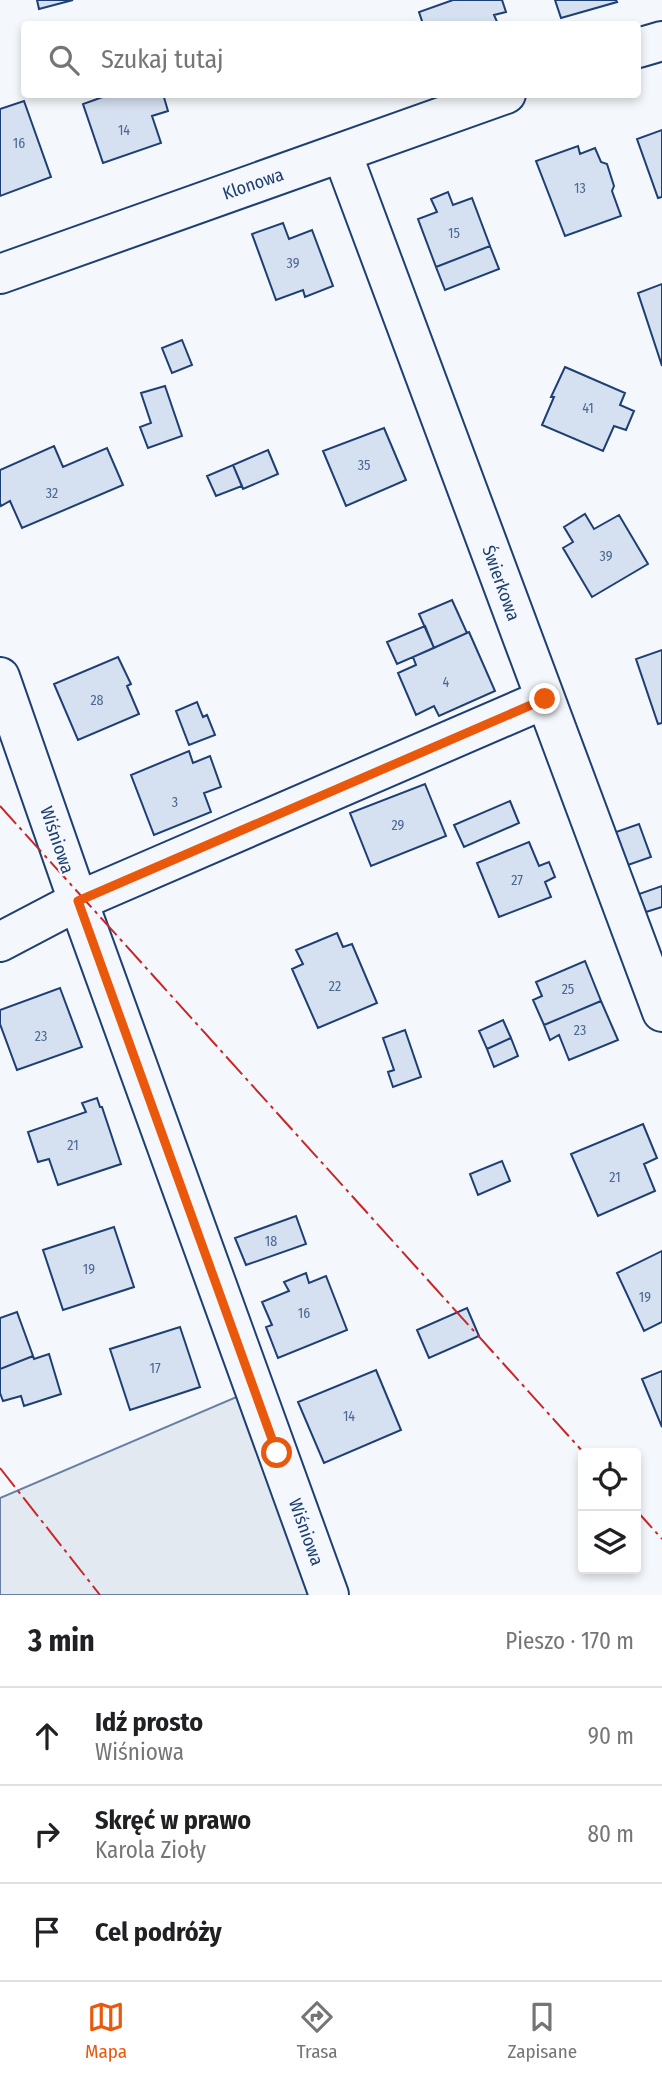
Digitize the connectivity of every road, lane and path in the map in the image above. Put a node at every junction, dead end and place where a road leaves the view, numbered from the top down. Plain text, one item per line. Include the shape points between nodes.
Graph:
1 (662, 41) edge
2 (641, 47) edge
3 (495, 98) edge
4 (342, 153) junction
5 (0, 274) edge
6 (0, 677) edge
7 (545, 699) junction
8 (78, 901) junction
9 (0, 943) edge
10 (662, 1012) edge
11 (329, 1595) edge

1 - 2 street
3 - 4 street, Klonowa
4 - 5 street, Klonowa
4 - 7 street, Świerkowa
6 - 8 street, Wiśniowa
7 - 8 street
7 - 10 street, Świerkowa
8 - 9 street
8 - 11 street, Wiśniowa

